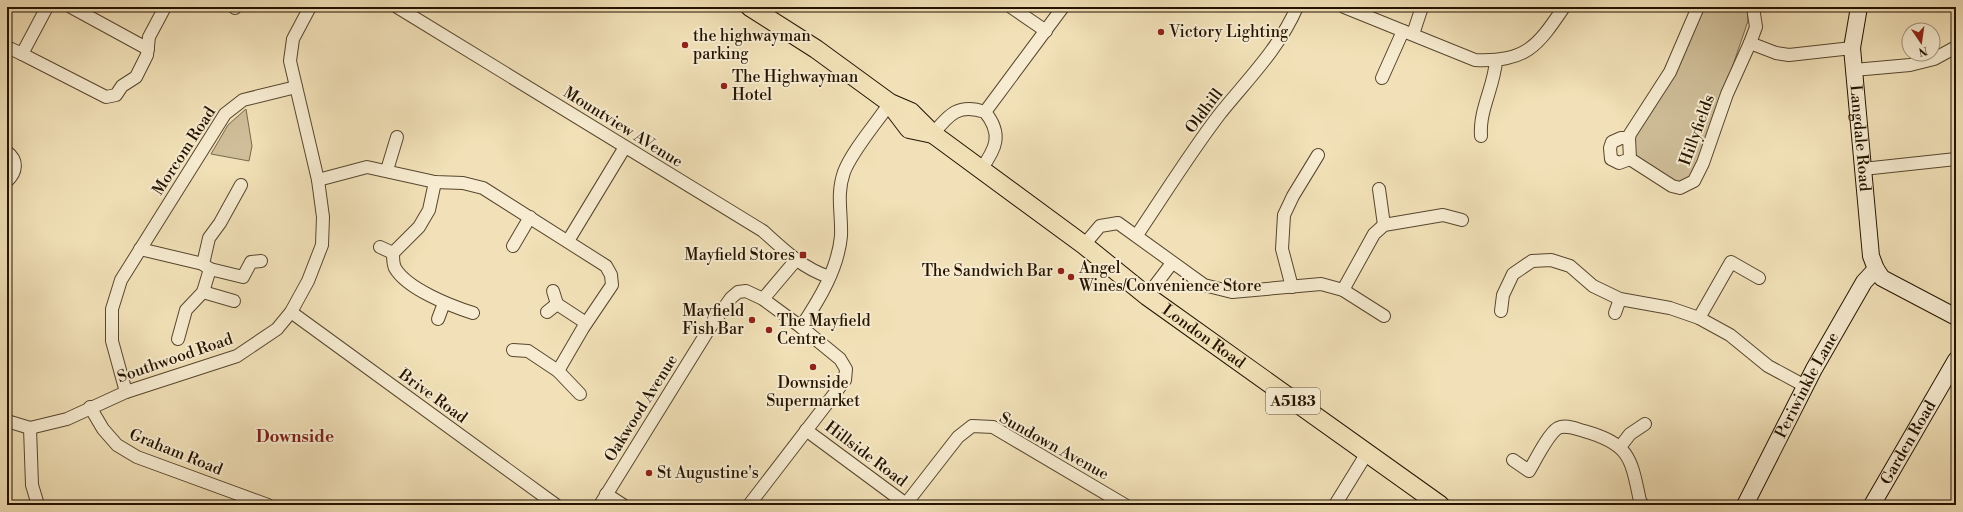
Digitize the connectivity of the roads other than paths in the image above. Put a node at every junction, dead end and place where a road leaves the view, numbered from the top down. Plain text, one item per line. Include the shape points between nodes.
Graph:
1 (47, 7) edge
2 (71, 7) edge
3 (165, 7) edge
4 (310, 7) edge
5 (397, 7) edge
6 (750, 7) edge
7 (1011, 7) edge
8 (1062, 7) edge
9 (1297, 7) edge
10 (1344, 7) edge
11 (1422, 7) edge
12 (1564, 7) edge
13 (1698, 7) edge
14 (1753, 7) edge
15 (1859, 7) edge
16 (1046, 31) junction
17 (1408, 32) junction
18 (1750, 43) junction
19 (7, 47) edge
20 (1956, 47) edge
21 (1852, 48) junction
22 (148, 49) junction
23 (22, 54) junction
24 (1496, 61) junction
25 (1854, 70) junction
26 (1382, 78) dead end
27 (296, 86) junction
28 (890, 103) junction
29 (985, 112) junction
30 (933, 134) junction
31 (1481, 136) dead end
32 (396, 137) dead end
33 (1629, 138) junction
34 (625, 147) junction
35 (7, 152) edge
36 (1318, 155) dead end
37 (1630, 158) junction
38 (1956, 159) edge
39 (981, 169) junction
40 (1863, 169) junction
41 (387, 170) junction
42 (318, 180) junction
43 (7, 181) edge
44 (435, 182) junction
45 (241, 185) dead end
46 (1379, 189) dead end
47 (530, 217) junction
48 (1462, 220) dead end
49 (1384, 225) junction
50 (1137, 235) junction
51 (568, 241) junction
52 (1084, 245) junction
53 (513, 246) dead end
54 (380, 247) dead end
55 (140, 249) junction
56 (393, 253) junction
57 (796, 260) junction
58 (261, 261) dead end
59 (1172, 263) junction
60 (206, 266) junction
61 (1876, 269) junction
62 (829, 278) junction
63 (1759, 278) dead end
64 (1292, 287) junction
65 (1343, 290) junction
66 (553, 291) dead end
67 (203, 292) junction
68 (1146, 296) junction
69 (763, 299) junction
70 (1620, 299) junction
71 (234, 301) dead end
72 (444, 303) junction
73 (557, 304) junction
74 (1501, 311) dead end
75 (291, 312) junction
76 (547, 312) dead end
77 (473, 313) dead end
78 (1615, 313) dead end
79 (1384, 316) dead end
80 (1956, 317) edge
81 (1698, 318) junction
82 (438, 319) dead end
83 (586, 323) junction
84 (801, 327) junction
85 (178, 339) dead end
86 (514, 350) dead end
87 (1956, 360) edge
88 (558, 371) junction
89 (1806, 386) junction
90 (126, 392) junction
91 (580, 394) dead end
92 (90, 407) junction
93 (7, 422) edge
94 (1645, 424) dead end
95 (30, 428) junction
96 (806, 430) junction
97 (1620, 447) junction
98 (1367, 453) junction
99 (1513, 460) dead end
100 (606, 494) junction
101 (906, 504) edge
102 (38, 505) edge
103 (268, 505) edge
104 (556, 505) edge
105 (600, 505) edge
106 (623, 505) edge
107 (749, 505) edge
108 (1125, 505) edge
109 (1335, 505) edge
110 (1440, 505) edge
111 (1643, 505) edge
112 (1745, 505) edge
113 (1872, 505) edge

1 - 23 street
2 - 22 street
3 - 22 street via 149,37
4 - 27 street, Southwood Road via 298,26 291,46 290,61
5 - 34 street, Mountview AVenue
6 - 28 main road, London Road / A5183 via 816,49
7 - 16 street
8 - 16 street
9 - 50 street, Oldhill via 1271,53 1219,116
10 - 17 street
11 - 17 street
12 - 24 street via 1547,32 1528,50 1508,59
13 - 33 street via 1670,72
14 - 18 street, Hillyfields via 1756,27
15 - 21 street, Langdale Road
16 - 29 street
17 - 24 street via 1475,60
17 - 26 street
18 - 21 street via 1789,55
18 - 37 street, Hillyfields via 1727,94 1703,163 1694,181 1680,188 1672,186
19 - 23 street
20 - 25 street via 1934,59 1910,65
21 - 25 street, Langdale Road
22 - 23 street via 136,77 122,86 116,95 106,97
24 - 31 street via 1495,75 1480,122
25 - 40 street, Langdale Road
27 - 42 street, Southwood Road
27 - 55 street, Morcom Road via 243,100 225,114
28 - 30 main road, London Road / A5183 via 909,128
28 - 62 street via 845,170 839,200 839,253
29 - 30 street via 970,108 956,110
29 - 39 street via 992,122 996,144 993,153
30 - 39 main road, London Road / A5183
32 - 41 street
33 - 37 street
33 - 37 street via 1612,142 1610,159 1619,163
34 - 51 street
34 - 57 street, Mountview AVenue via 763,231
35 - 43 street via 14,159 15,166
36 - 64 street via 1284,215 1282,249
38 - 40 street
39 - 52 main road, London Road / A5183
40 - 61 street, Langdale Road via 1871,256
41 - 42 street via 367,167
41 - 44 street
42 - 75 street, Southwood Road via 323,217 322,245 308,281
44 - 47 street via 463,183 483,188
44 - 56 street via 429,210 418,227
45 - 60 street via 209,238
46 - 49 street
47 - 51 street
47 - 53 street
48 - 49 street via 1443,215
49 - 65 street via 1374,234
50 - 52 street via 1118,223 1100,226
50 - 59 street
51 - 83 street via 606,266 611,275 612,285
52 - 68 main road, London Road / A5183
54 - 56 street
55 - 60 street
55 - 90 street, Morcom Road via 121,280 112,308 112,341
56 - 72 street via 394,267 403,278
57 - 62 street, Mountview AVenue
57 - 69 street
58 - 60 street via 251,262 243,277
59 - 64 street via 1204,285 1232,292
59 - 68 street
60 - 67 street
61 - 80 street via 1882,278
61 - 89 street, Periwinkle Lane via 1864,282
62 - 84 street via 822,295
63 - 81 street via 1730,262
64 - 65 street via 1321,284
65 - 79 street
66 - 73 street
67 - 71 street
67 - 85 street via 186,310
68 - 98 main road, London Road / A5183
69 - 84 street, Oakwood Avenue
69 - 100 street, Oakwood Avenue via 746,291 738,292 731,298
70 - 74 street via 1593,286 1570,266 1551,260 1532,262 1513,274 1502,295
70 - 78 street
70 - 81 street via 1670,308
72 - 77 street
72 - 82 street
73 - 76 street
73 - 83 street
75 - 90 street, Southwood Road via 277,329 237,356
75 - 104 street, Brive Road
81 - 89 street via 1730,335 1768,366
83 - 88 street
84 - 96 street, Oakwood Avenue via 840,359 846,370 845,380
86 - 88 street via 528,351
87 - 113 street, Garden Road
88 - 91 street
89 - 112 street, Periwinkle Lane
90 - 92 street, Southwood Road
92 - 95 street, Southwood Road via 67,418
92 - 103 street, Graham Road via 103,429 117,445 136,457
93 - 95 street, Southwood Road
94 - 97 street via 1630,434
95 - 102 street via 32,484
96 - 101 street, Hillside Road
96 - 107 street, Oakwood Avenue
97 - 99 street via 1604,437 1568,426 1558,428 1550,437 1529,471
97 - 111 street via 1633,468
98 - 109 street
98 - 110 main road, London Road / A5183
100 - 105 street, Oakwood Avenue
100 - 106 street
101 - 108 street, Sundown Avenue via 958,437 972,426 993,427

